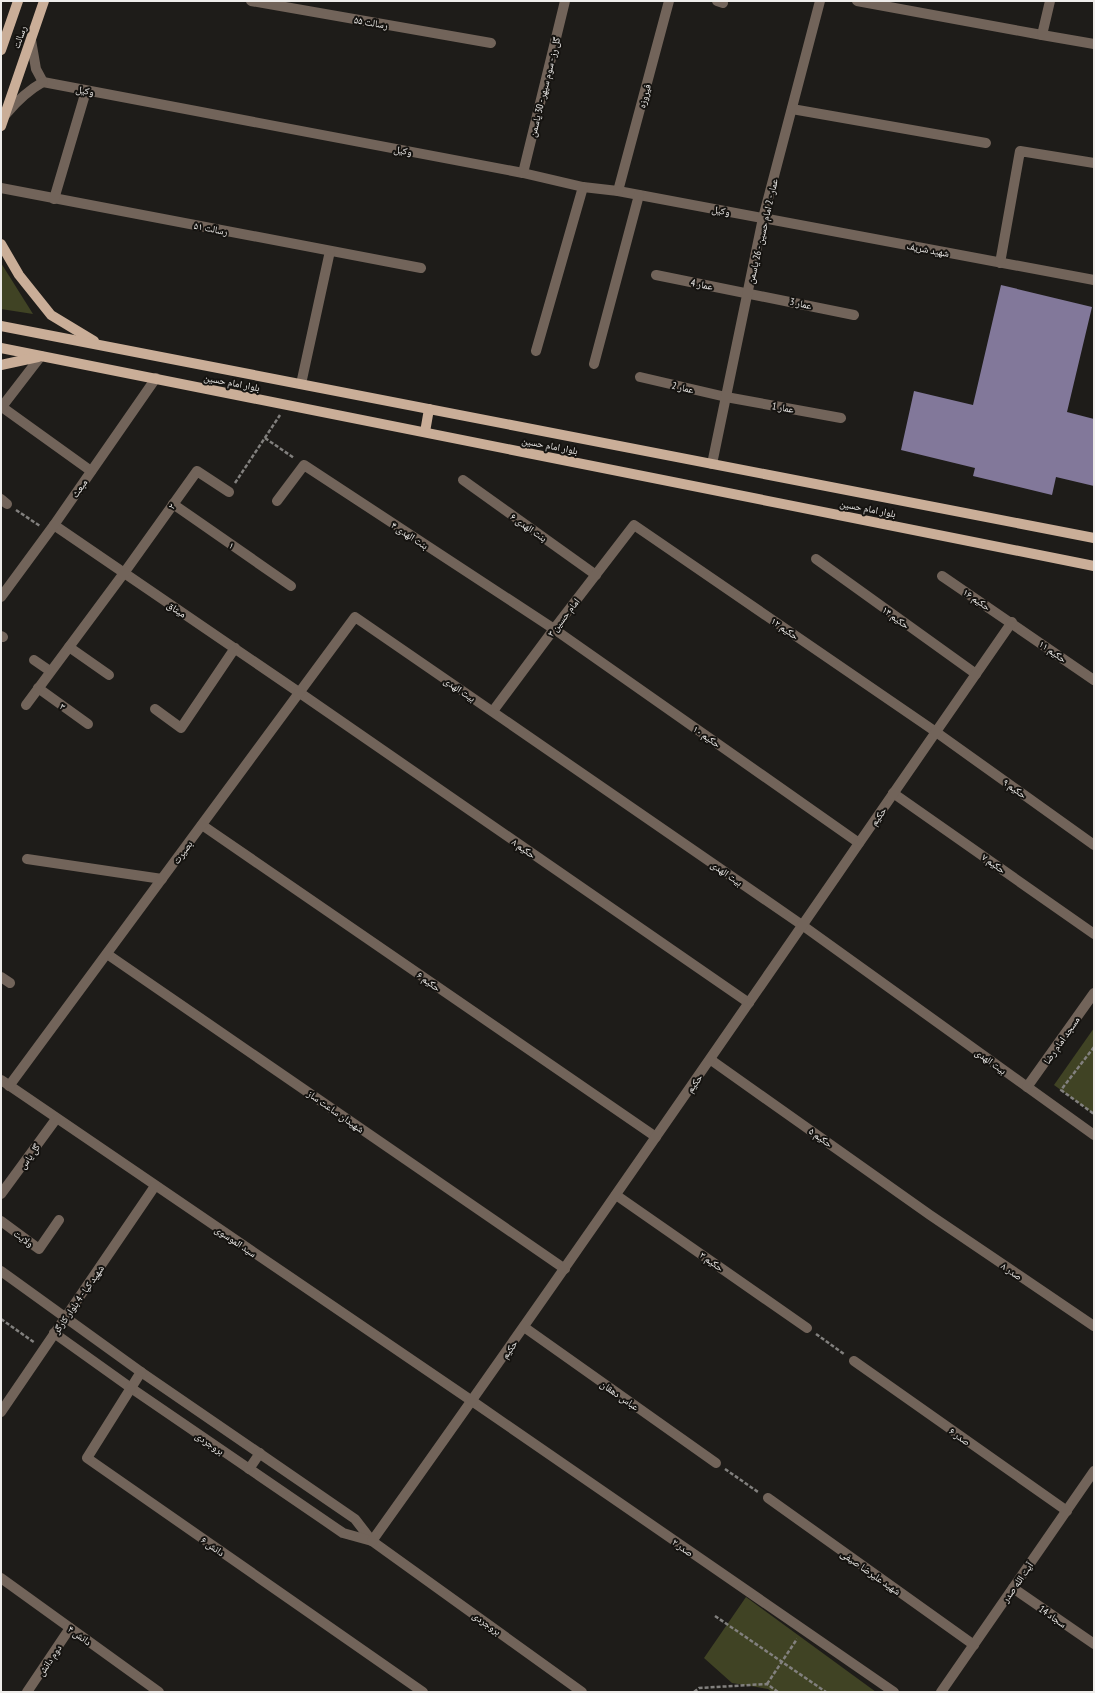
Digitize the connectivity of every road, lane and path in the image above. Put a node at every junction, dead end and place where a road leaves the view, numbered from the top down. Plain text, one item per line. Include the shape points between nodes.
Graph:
1 (18, 1) edge
2 (44, 1) edge
3 (251, 1) edge
4 (314, 1) edge
5 (565, 1) edge
6 (669, 1) edge
7 (820, 1) edge
8 (857, 1) edge
9 (1050, 1) edge
10 (313, 12) junction
11 (1042, 35) junction
12 (31, 40) junction
13 (491, 43) dead end
14 (1094, 44) edge
15 (1, 50) edge
16 (43, 82) junction
17 (86, 91) junction
18 (792, 109) junction
19 (4, 116) junction
20 (1, 126) edge
21 (986, 143) dead end
22 (1094, 163) edge
23 (523, 173) junction
24 (583, 187) junction
25 (1, 188) edge
26 (618, 191) junction
27 (639, 195) junction
28 (54, 198) junction
29 (763, 218) junction
30 (1, 244) edge
31 (330, 251) junction
32 (1000, 263) junction
33 (420, 268) dead end
34 (656, 275) dead end
35 (1094, 280) edge
36 (748, 292) junction
37 (854, 315) dead end
38 (1, 326) edge
39 (101, 346) junction
40 (1, 348) edge
41 (536, 351) dead end
42 (42, 356) junction
43 (594, 364) dead end
44 (1, 365) edge
45 (640, 377) dead end
46 (156, 378) junction
47 (301, 384) junction
48 (726, 397) junction
49 (288, 405) junction
50 (2, 407) edge
51 (429, 409) junction
52 (841, 418) dead end
53 (425, 432) junction
54 (265, 438) junction
55 (712, 464) junction
56 (304, 465) junction
57 (91, 471) junction
58 (463, 480) dead end
59 (229, 492) joint
60 (277, 501) dead end
61 (4, 502) edge
62 (173, 504) junction
63 (634, 525) joint
64 (51, 529) junction
65 (1094, 538) edge
66 (816, 559) dead end
67 (1094, 566) edge
68 (124, 573) junction
69 (596, 575) junction
70 (942, 576) dead end
71 (290, 586) dead end
72 (2, 594) edge
73 (355, 617) joint
74 (1012, 622) junction
75 (554, 629) junction
76 (68, 647) junction
77 (235, 648) junction
78 (34, 660) dead end
79 (50, 671) junction
80 (976, 674) junction
81 (109, 676) dead end
82 (1094, 680) edge
83 (38, 688) junction
84 (300, 693) junction
85 (26, 704) dead end
86 (155, 709) dead end
87 (493, 711) junction
88 (88, 724) dead end
89 (936, 732) junction
90 (893, 793) junction
91 (202, 824) junction
92 (859, 842) junction
93 (1094, 845) edge
94 (27, 859) dead end
95 (162, 879) junction
96 (802, 925) junction
97 (1094, 934) edge
98 (107, 954) junction
99 (1, 977) edge
100 (10, 983) dead end
101 (1094, 993) edge
102 (749, 1003) junction
103 (1094, 1047) edge
104 (711, 1060) junction
105 (5, 1083) edge
106 (1028, 1087) junction
107 (1094, 1114) edge
108 (56, 1119) junction
109 (1094, 1135) edge
110 (656, 1137) junction
111 (156, 1186) junction
112 (1, 1194) edge
113 (616, 1195) junction
114 (930, 1215) joint
115 (59, 1220) dead end
116 (1, 1221) edge
117 (565, 1269) junction
118 (1, 1271) edge
119 (65, 1317) junction
120 (1, 1319) edge
121 (1094, 1326) edge
122 (524, 1327) junction
123 (807, 1328) joint
124 (54, 1333) junction
125 (43, 1349) junction
126 (854, 1361) joint
127 (141, 1372) junction
128 (131, 1388) junction
129 (472, 1401) junction
130 (1, 1412) edge
131 (260, 1453) junction
132 (716, 1463) joint
133 (249, 1469) junction
134 (1094, 1471) edge
135 (768, 1498) joint
136 (1067, 1511) junction
137 (372, 1541) junction
138 (1, 1578) edge
139 (1013, 1588) junction
140 (715, 1616) dead end
141 (70, 1628) junction
142 (803, 1630) junction
143 (1094, 1644) edge
144 (974, 1645) junction
145 (782, 1662) junction
146 (767, 1684) junction
147 (27, 1692) edge
148 (159, 1692) edge
149 (423, 1692) edge
150 (582, 1692) edge
151 (694, 1692) edge
152 (778, 1692) edge
153 (826, 1692) edge
154 (894, 1692) edge
155 (941, 1692) edge

1 - 15 main road, رسالت
2 - 12 main road, رسالت
3 - 10 street, رسالت ۵۵
4 - 10 street
5 - 23 street, گل رز - سوم سپهر - 30 یاسمن
6 - 26 street, فیروزه
7 - 18 street, عمار - 2 امام حسین - 26 یاسمن
8 - 11 street
9 - 11 street
10 - 13 street, رسالت ۵۵
11 - 14 street
12 - 16 street via 36,69
12 - 19 main road, رسالت
16 - 17 street, وکیل
16 - 19 street via 19,98
17 - 23 street, وکیل
17 - 28 street
18 - 21 street
18 - 29 street, عمار - 2 امام حسین - 26 یاسمن
19 - 20 main road, رسالت
22 - 32 street via 1020,152
23 - 24 street, وکیل
24 - 26 street, وکیل
24 - 41 street
25 - 28 street, رسالت ۵۱
26 - 27 street, وکیل
27 - 29 street, وکیل
27 - 43 street
28 - 31 street, رسالت ۵۱
29 - 32 street, شهید شریف
29 - 36 street, عمار - 2 امام حسین - 26 یاسمن
30 - 39 main road via 19,275 51,315
31 - 33 street, رسالت ۵۱
31 - 47 street
32 - 35 street, شهید شریف
34 - 36 street, عمار 4
36 - 37 street, عمار 3
36 - 48 street, عمار - 2 امام حسین - 26 یاسمن
38 - 39 main road, بلوار امام حسین
39 - 47 main road, بلوار امام حسین
40 - 42 main road, بلوار امام حسین
42 - 44 main road
42 - 46 main road, بلوار امام حسین
42 - 50 street
45 - 48 street, عمار 2
46 - 49 main road, بلوار امام حسین
46 - 57 street, مبعث
47 - 51 main road, بلوار امام حسین
48 - 52 street, عمار 1
48 - 55 street, عمار - 2 امام حسین - 26 یاسمن
49 - 53 main road, بلوار امام حسین
49 - 54 path
50 - 57 street
51 - 53 main road
51 - 55 main road, بلوار امام حسین
53 - 67 main road, بلوار امام حسین
54 - 56 path
54 - 59 path
55 - 65 main road, بلوار امام حسین
56 - 60 street
56 - 75 street, بنت الهدی ۴
57 - 64 street, مبعث
58 - 69 street, بنت الهدی ۶
59 - 62 street, ۲ via 197,471
61 - 64 path
62 - 68 street, ۲
62 - 71 street, ۱
63 - 69 street, امام حسین ۳
63 - 89 street, حکیم ۱۲
64 - 68 street, میثاق
64 - 72 street, مبعث
66 - 80 street, حکیم ۱۴
68 - 76 street, ۲
68 - 77 street, میثاق
69 - 75 street, امام حسین ۳
70 - 74 street, حکیم ۱۶
73 - 84 street, بصیرت
73 - 87 street, بیت الهدی
74 - 80 street, حکیم
74 - 82 street, حکیم ۱۱
75 - 87 street, امام حسین ۳
75 - 92 street, حکیم ۱۰
76 - 79 street, ۲
76 - 81 street
77 - 84 street, میثاق
77 - 86 street via 181,728
78 - 79 street
79 - 83 street, ۲
80 - 89 street, حکیم
83 - 85 street, ۲
83 - 88 street, ۳
84 - 91 street, بصیرت
84 - 102 street, حکیم ۸
87 - 96 street, بیت الهدی
89 - 90 street, حکیم
89 - 93 street, حکیم ۹
90 - 92 street, حکیم
90 - 97 street, حکیم ۷
91 - 95 street, بصیرت
91 - 110 street, حکیم ۶
92 - 96 street, حکیم
94 - 95 street
95 - 98 street, بصیرت
96 - 102 street, حکیم
96 - 106 street, بیت الهدی
98 - 105 street, بصیرت
98 - 117 street, شهیدان ساعت ساز
99 - 100 street
101 - 106 street, مسجد امام رضا
102 - 104 street, حکیم
103 - 107 path via 1061,1090
104 - 110 street, حکیم
104 - 114 street, حکیم ۵
105 - 108 street, سید الموسوی
106 - 109 street, بیت الهدی
108 - 111 street, سید الموسوی
108 - 112 street, گل یاس
110 - 113 street, حکیم
111 - 119 street, شهید کیا - 4 بلوار کارگر
111 - 129 street, سید الموسوی
113 - 117 street, حکیم
113 - 123 street, حکیم ۳
114 - 121 street, صدر ۸
115 - 116 street, ولایت via 39,1249
117 - 122 street, حکیم
118 - 119 street, بروجردی
119 - 124 street, شهید کیا - 4 بلوار کارگر
119 - 127 street, بروجردی
120 - 125 path
122 - 129 street, حکیم
122 - 132 street, عباس دهقان
123 - 126 path
124 - 125 street, شهید کیا - 4 بلوار کارگر
124 - 128 street, بروجردی
125 - 130 street, شهید کیا - 4 بلوار کارگر
126 - 136 street, صدر ۶
127 - 128 street, دانش ۶
127 - 131 street, بروجردی
128 - 133 street, بروجردی
128 - 149 street, دانش ۶ via 87,1458
129 - 137 street, حکیم
129 - 142 street, صدر ۲
131 - 133 street
131 - 137 street, بروجردی via 355,1519
132 - 135 path
133 - 137 street, بروجردی via 343,1533
134 - 136 street, آیت الله صدر
135 - 144 street, شهید علیرضا صیفی
136 - 139 street, آیت الله صدر
137 - 150 street, بروجردی
138 - 141 street, دانش ۴
139 - 143 street, سجاد 14
139 - 144 street, آیت الله صدر
140 - 145 path
141 - 147 street, دوم دانش
141 - 148 street, دانش ۴
142 - 145 path
142 - 154 street, صدر ۲
144 - 155 street, آیت الله صدر
145 - 146 path
145 - 153 path
146 - 151 path via 699,1688
146 - 152 path

